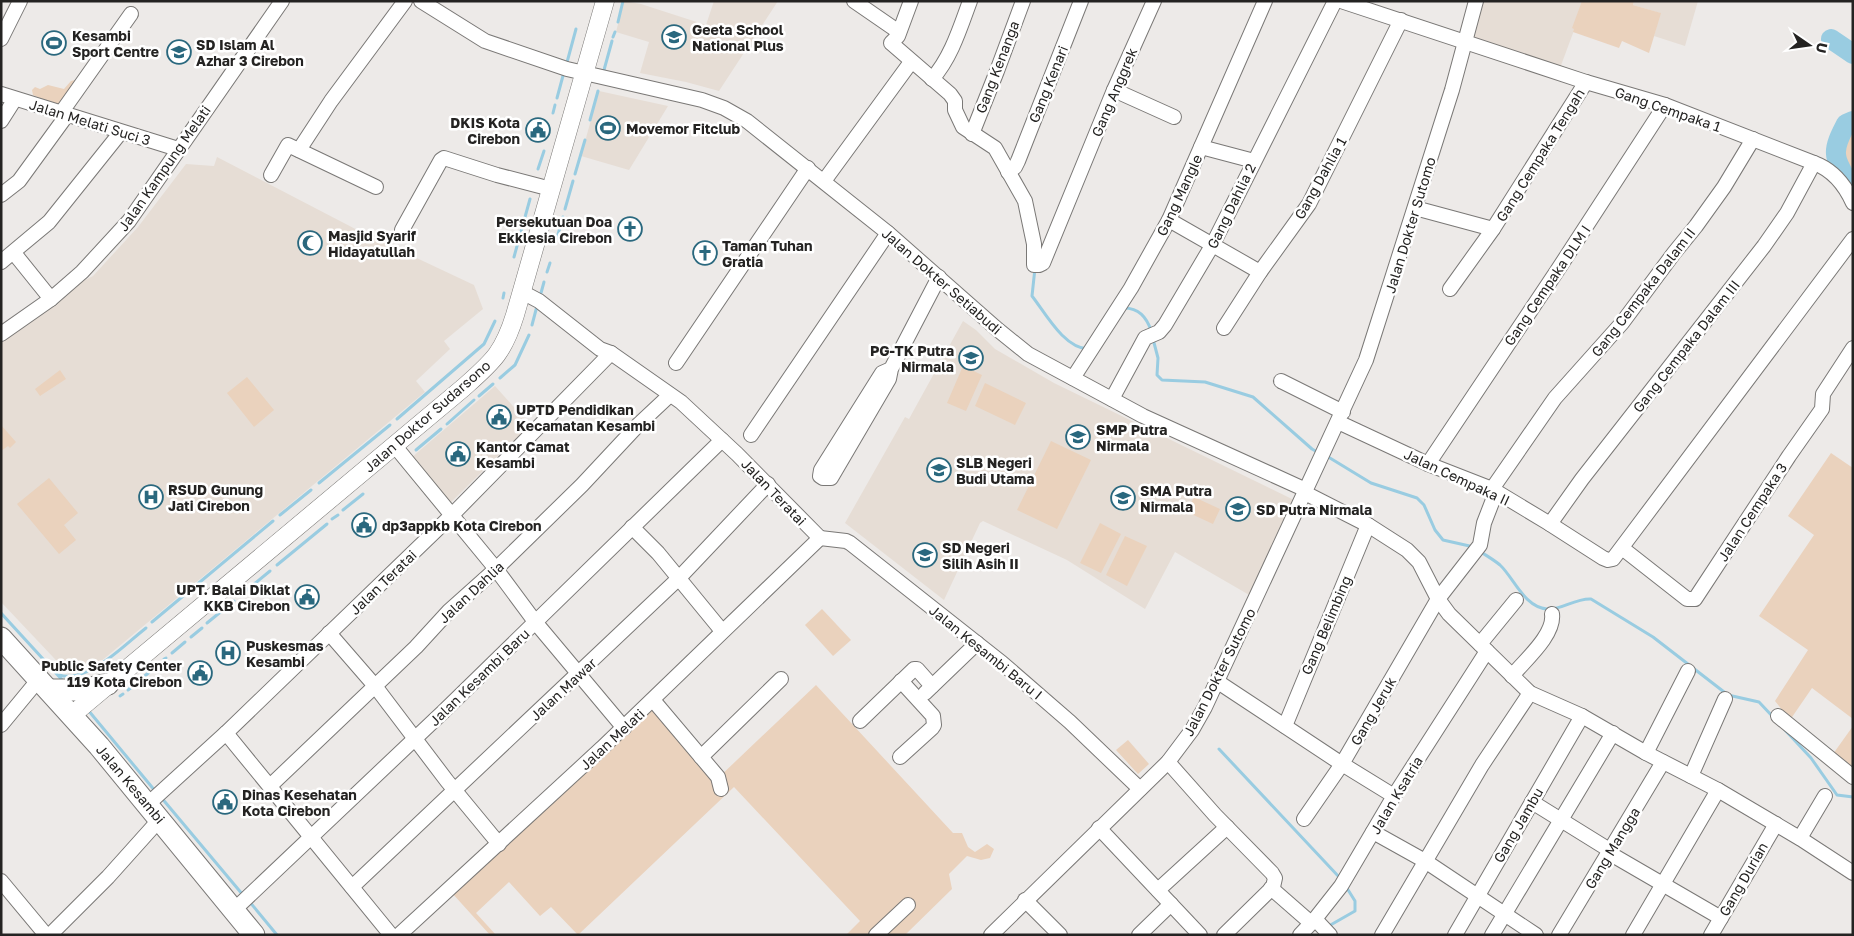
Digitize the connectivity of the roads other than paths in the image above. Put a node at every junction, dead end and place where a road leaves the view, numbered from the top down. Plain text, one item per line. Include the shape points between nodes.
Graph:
1 (20, 1) edge
2 (282, 1) edge
3 (405, 1) edge
4 (421, 1) edge
5 (605, 1) edge
6 (854, 1) edge
7 (911, 1) edge
8 (970, 1) edge
9 (1023, 1) edge
10 (1081, 1) edge
11 (1154, 1) edge
12 (1265, 1) edge
13 (1335, 1) edge
14 (1340, 1) edge
15 (1476, 1) edge
16 (132, 14) dead end
17 (1401, 20) junction
18 (896, 37) junction
19 (1, 39) edge
20 (1465, 42) junction
21 (911, 62) junction
22 (572, 70) junction
23 (934, 77) junction
24 (1586, 82) junction
25 (1114, 90) junction
26 (1, 94) edge
27 (15, 99) junction
28 (1665, 106) junction
29 (64, 114) junction
30 (1174, 117) dead end
31 (1, 121) edge
32 (121, 132) junction
33 (972, 134) junction
34 (1753, 139) junction
35 (1201, 147) junction
36 (178, 149) junction
37 (299, 150) junction
38 (1254, 160) junction
39 (1814, 163) junction
40 (808, 168) junction
41 (1011, 170) junction
42 (271, 175) dead end
43 (824, 181) junction
44 (376, 187) dead end
45 (551, 189) junction
46 (1, 195) edge
47 (1853, 203) edge
48 (1415, 208) junction
49 (1169, 220) junction
50 (1493, 229) junction
51 (402, 230) dead end
52 (888, 233) junction
53 (1853, 239) edge
54 (1213, 244) junction
55 (14, 253) junction
56 (1, 262) edge
57 (1260, 272) junction
58 (939, 277) junction
59 (1450, 289) dead end
60 (522, 292) junction
61 (51, 299) junction
62 (1224, 328) dead end
63 (1, 334) edge
64 (1853, 348) edge
65 (611, 352) junction
66 (676, 363) dead end
67 (891, 369) junction
68 (1072, 378) junction
69 (1281, 381) dead end
70 (670, 395) junction
71 (1112, 399) junction
72 (1340, 417) junction
73 (751, 435) dead end
74 (722, 440) junction
75 (394, 445) junction
76 (1428, 464) junction
77 (768, 484) junction
78 (1494, 491) junction
79 (1306, 492) junction
80 (452, 515) junction
81 (1550, 524) junction
82 (1368, 525) junction
83 (632, 527) junction
84 (820, 538) junction
85 (1622, 548) junction
86 (1477, 550) joint
87 (496, 569) junction
88 (679, 578) junction
89 (1438, 600) junction
90 (1516, 600) dead end
91 (1552, 614) dead end
92 (536, 622) junction
93 (722, 631) junction
94 (329, 633) junction
95 (1, 638) edge
96 (977, 643) junction
97 (1484, 647) junction
98 (1688, 671) dead end
99 (580, 674) junction
100 (1512, 676) junction
101 (781, 680) dead end
102 (901, 681) junction
103 (1218, 682) junction
104 (108, 684) joint
105 (375, 686) junction
106 (932, 686) junction
107 (1530, 693) junction
108 (66, 696) junction
109 (918, 699) junction
110 (1725, 699) dead end
111 (653, 700) junction
112 (1582, 716) junction
113 (1778, 716) dead end
114 (860, 721) dead end
115 (1, 725) edge
116 (1285, 726) junction
117 (624, 728) junction
118 (226, 733) junction
119 (1613, 733) junction
120 (414, 739) junction
121 (1646, 752) junction
122 (701, 757) junction
123 (900, 757) dead end
124 (1168, 762) junction
125 (1663, 762) junction
126 (1342, 764) junction
127 (1691, 776) junction
128 (1853, 777) edge
129 (270, 786) junction
130 (721, 789) dead end
131 (1140, 789) junction
132 (455, 790) junction
133 (1718, 790) junction
134 (1394, 796) junction
135 (1825, 796) dead end
136 (1532, 802) junction
137 (154, 807) junction
138 (1304, 819) dead end
139 (1561, 819) junction
140 (1776, 824) junction
141 (1099, 828) junction
142 (1227, 828) junction
143 (1373, 832) junction
144 (311, 837) junction
145 (1800, 838) junction
146 (499, 844) junction
147 (1610, 852) junction
148 (1425, 861) junction
149 (1853, 873) edge
150 (1, 882) edge
151 (1663, 884) junction
152 (352, 887) junction
153 (1271, 888) junction
154 (1158, 890) junction
155 (1478, 895) junction
156 (1025, 900) junction
157 (241, 903) junction
158 (1171, 904) junction
159 (908, 905) dead end
160 (1505, 914) junction
161 (1721, 918) junction
162 (1321, 927) edge
163 (48, 935) edge
164 (254, 935) edge
165 (391, 935) edge
166 (400, 935) edge
167 (876, 935) edge
168 (991, 935) edge
169 (1060, 935) edge
170 (1139, 935) edge
171 (1200, 935) edge
172 (1224, 935) edge
173 (1300, 935) edge
174 (1382, 935) edge
175 (1454, 935) edge
176 (1492, 935) edge
177 (1536, 935) edge
178 (1559, 935) edge
179 (1633, 935) edge
180 (1711, 935) edge

1 - 19 street
2 - 36 street, Jalan Kampung Melati
3 - 37 street
4 - 22 street via 485,41
5 - 22 street, Jalan Doktor Sudarsono
6 - 18 street
7 - 18 street
8 - 23 street via 948,57
9 - 33 street, Gang Kenanga
10 - 41 street, Gang Kenari
11 - 25 street, Gang Anggrek
12 - 35 street, Gang Mangle
13 - 38 street, Gang Dahlia 2
14 - 17 street, Gang Cempaka 1
15 - 20 street, Jalan Dokter Sutomo
16 - 29 street
17 - 20 street, Gang Cempaka 1
17 - 57 street, Gang Dahlia 1 via 1309,204
18 - 21 street via 891,43
20 - 24 street, Gang Cempaka 1
20 - 48 street, Jalan Dokter Sutomo
21 - 23 street
21 - 43 street
22 - 40 street, Jalan Dokter Setiabudi via 724,108 747,120
22 - 45 street, Jalan Doktor Sudarsono
23 - 33 street via 950,94 963,127
24 - 28 street, Gang Cempaka 1
24 - 50 street, Gang Cempaka Tengah
25 - 30 street
25 - 41 street, Gang Anggrek via 1040,265 1036,265 1027,206
26 - 27 street, Jalan Melati Suci 3
27 - 29 street, Jalan Melati Suci 3
27 - 31 street
28 - 34 street, Gang Cempaka 1
28 - 76 street, Gang Cempaka DLM I
29 - 32 street, Jalan Melati Suci 3
29 - 46 street via 19,180
32 - 36 street, Jalan Melati Suci 3
32 - 55 street via 49,222
33 - 41 street via 992,145
34 - 39 street, Gang Cempaka 1
34 - 78 street, Gang Cempaka Dalam II via 1724,187 1622,323 1555,398
35 - 38 street
35 - 49 street, Gang Mangle
36 - 61 street, Jalan Kampung Melati via 129,221 82,272
37 - 42 street via 286,147
37 - 44 street
38 - 54 street, Gang Dahlia 2
39 - 47 street, Gang Cempaka 1 via 1824,166 1841,182
39 - 81 street, Gang Cempaka Dalam III via 1787,213 1764,246
40 - 43 street, Jalan Dokter Setiabudi
40 - 66 street
43 - 52 street, Jalan Dokter Setiabudi
45 - 51 street via 444,158
45 - 60 street, Jalan Doktor Sudarsono
48 - 50 street, Gang Cempaka Tengah
48 - 72 street, Jalan Dokter Sutomo via 1366,360
49 - 54 street
49 - 68 street, Gang Mangle via 1145,264
50 - 59 street, Gang Cempaka Tengah
52 - 58 street, Jalan Dokter Setiabudi
52 - 73 street
53 - 85 street
54 - 57 street
54 - 71 street, Gang Dahlia 2 via 1178,306 1159,332 1146,338
55 - 56 street
55 - 61 street
57 - 62 street, Gang Dahlia 1
58 - 67 street
58 - 68 street, Jalan Dokter Setiabudi via 1028,354
60 - 65 street, Jalan Teratai via 539,301 600,349
60 - 75 street, Jalan Doktor Sudarsono via 502,349 483,370
61 - 63 street, Jalan Kampung Melati
64 - 85 street, Jalan Cempaka 3 via 1823,394 1822,409 1695,599 1687,599
65 - 70 street, Jalan Teratai
65 - 80 street, Jalan Teratai
67 - 67 street via 889,379 831,478 823,478 820,473 826,462 882,373
68 - 71 street, Jalan Dokter Setiabudi
69 - 72 street, Jalan Cempaka II
70 - 74 street, Jalan Teratai
70 - 87 street, Jalan Dahlia
71 - 79 street, Jalan Dokter Setiabudi
72 - 76 street, Jalan Cempaka II
72 - 79 street, Jalan Dokter Sutomo
74 - 77 street, Jalan Teratai
74 - 83 street, Jalan Kesambi Baru
75 - 80 street
75 - 104 street, Jalan Doktor Sudarsono
76 - 78 street, Jalan Cempaka II
77 - 84 street, Jalan Teratai
77 - 88 street, Jalan Mawar
78 - 81 street, Jalan Cempaka II
78 - 86 street, Gang Cempaka Dalam II
79 - 82 street, Jalan Dokter Setiabudi
79 - 103 street, Jalan Dokter Sutomo
80 - 87 street
80 - 94 street, Jalan Teratai
81 - 85 street, Jalan Cempaka II via 1608,560
82 - 89 street, Jalan Dokter Setiabudi via 1407,550 1419,562
82 - 116 street, Gang Belimbing
83 - 88 street
83 - 92 street, Jalan Kesambi Baru
84 - 93 street, Jalan Melati
84 - 96 street, Jalan Kesambi Baru I via 850,543
86 - 89 street, Gang Jeruk
87 - 92 street
87 - 105 street, Jalan Dahlia
88 - 93 street
88 - 99 street, Jalan Mawar
89 - 97 street, Jalan Dokter Setiabudi
89 - 126 street, Gang Jeruk
90 - 97 street, Jalan Ksatria
91 - 100 street via 1548,634
92 - 99 street
92 - 120 street, Jalan Kesambi Baru
93 - 111 street, Jalan Melati
94 - 105 street
94 - 118 street, Jalan Teratai
95 - 108 main road, Jalan Kesambi
96 - 106 street
96 - 131 street, Jalan Kesambi Baru I via 1070,722
97 - 100 street, Jalan Dokter Setiabudi
97 - 134 street, Jalan Ksatria
98 - 121 street
99 - 117 street
99 - 132 street, Jalan Mawar
100 - 107 street, Jalan Dokter Setiabudi
101 - 122 street
102 - 106 street via 916,668
102 - 109 street
102 - 114 street
103 - 116 street
103 - 124 street, Jalan Dokter Sutomo via 1192,730
104 - 108 main road
105 - 120 street
105 - 129 street, Jalan Dahlia
106 - 109 street
107 - 112 street, Jalan Dokter Setiabudi
107 - 148 street via 1482,765
108 - 115 street
108 - 137 main road, Jalan Kesambi
109 - 123 street via 933,716 934,725
110 - 127 street
111 - 117 street, Jalan Melati
111 - 122 street
112 - 119 street, Jalan Dokter Setiabudi
112 - 136 street, Gang Jambu
113 - 128 street
116 - 126 street
117 - 146 street, Jalan Melati
118 - 129 street
118 - 137 street, Jalan Teratai via 170,784
119 - 121 street, Jalan Dokter Setiabudi
119 - 139 street
120 - 132 street
120 - 144 street, Jalan Kesambi Baru
121 - 125 street, Jalan Dokter Setiabudi
122 - 130 street via 718,777
124 - 131 street, Jalan Dokter Sutomo
124 - 142 street
125 - 127 street, Jalan Dokter Setiabudi
125 - 147 street, Gang Mangga
126 - 134 street
126 - 138 street, Gang Jeruk
127 - 133 street, Jalan Dokter Setiabudi
129 - 144 street
131 - 141 street, Jalan Dokter Sutomo
132 - 146 street
132 - 152 street, Jalan Mawar
133 - 140 street, Jalan Dokter Setiabudi
133 - 151 street
134 - 143 street, Jalan Ksatria
135 - 145 street
136 - 139 street
136 - 155 street, Gang Jambu
137 - 157 main road, Jalan Kesambi
137 - 163 street, Jalan Teratai via 108,876
139 - 147 street
139 - 160 street
140 - 145 street, Jalan Dokter Setiabudi
140 - 161 street, Gang Durian
141 - 154 street
141 - 156 street, Jalan Dokter Sutomo
142 - 153 street via 1272,873 1275,883
142 - 154 street
143 - 148 street
143 - 162 street, Jalan Ksatria
144 - 152 street
144 - 157 street, Jalan Kesambi Baru
145 - 149 street, Jalan Dokter Setiabudi
146 - 166 street, Jalan Melati
147 - 151 street
147 - 178 street, Gang Mangga
148 - 155 street
148 - 174 street
150 - 163 street
151 - 161 street
151 - 179 street
152 - 165 street
153 - 162 street
153 - 172 street
154 - 158 street
155 - 160 street
155 - 175 street, Gang Jambu
156 - 168 street, Jalan Dokter Sutomo
156 - 169 street
157 - 164 main road, Jalan Kesambi
158 - 170 street
158 - 171 street
159 - 167 street
160 - 176 street
160 - 177 street
161 - 180 street, Gang Durian
162 - 173 street, Jalan Ksatria

